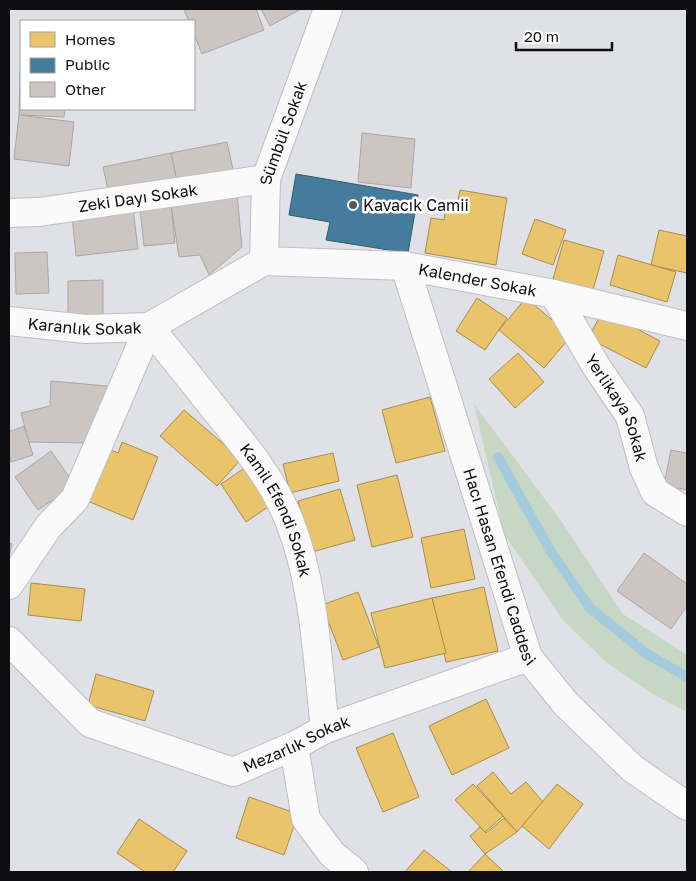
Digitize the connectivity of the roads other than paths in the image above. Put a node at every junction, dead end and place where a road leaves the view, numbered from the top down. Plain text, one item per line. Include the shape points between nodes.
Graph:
1 (328, 9) edge
2 (266, 179) junction
3 (9, 213) edge
4 (264, 261) junction
5 (405, 266) junction
6 (554, 294) junction
7 (9, 321) edge
8 (687, 326) edge
9 (149, 327) junction
10 (687, 512) edge
11 (9, 585) edge
12 (9, 640) edge
13 (528, 656) junction
14 (325, 729) junction
15 (294, 746) junction
16 (687, 806) edge
17 (354, 872) edge

1 - 2 street, Sümbül Sokak
2 - 3 street, Zeki Dayı Sokak via 39,212
2 - 4 street, Sümbül Sokak
4 - 5 street, Kalender Sokak
4 - 9 street, Karanlık Sokak
5 - 6 street, Kalender Sokak
5 - 13 street, Hacı Hasan Efendi Caddesi
6 - 8 street, Kalender Sokak
6 - 10 street, Yerlikaya Sokak via 630,416 644,468 655,492
7 - 9 street, Karanlık Sokak via 86,330
9 - 11 street via 75,499 48,527
9 - 14 street, Kamil Efendi Sokak via 245,447 270,482 289,520 302,558 310,598
12 - 15 street, Mezarlık Sokak via 90,723 233,772
13 - 14 street, Mezarlık Sokak
13 - 16 street, Hacı Hasan Efendi Caddesi via 566,704 633,769
14 - 15 street, Mezarlık Sokak
15 - 17 street via 306,819 332,854

